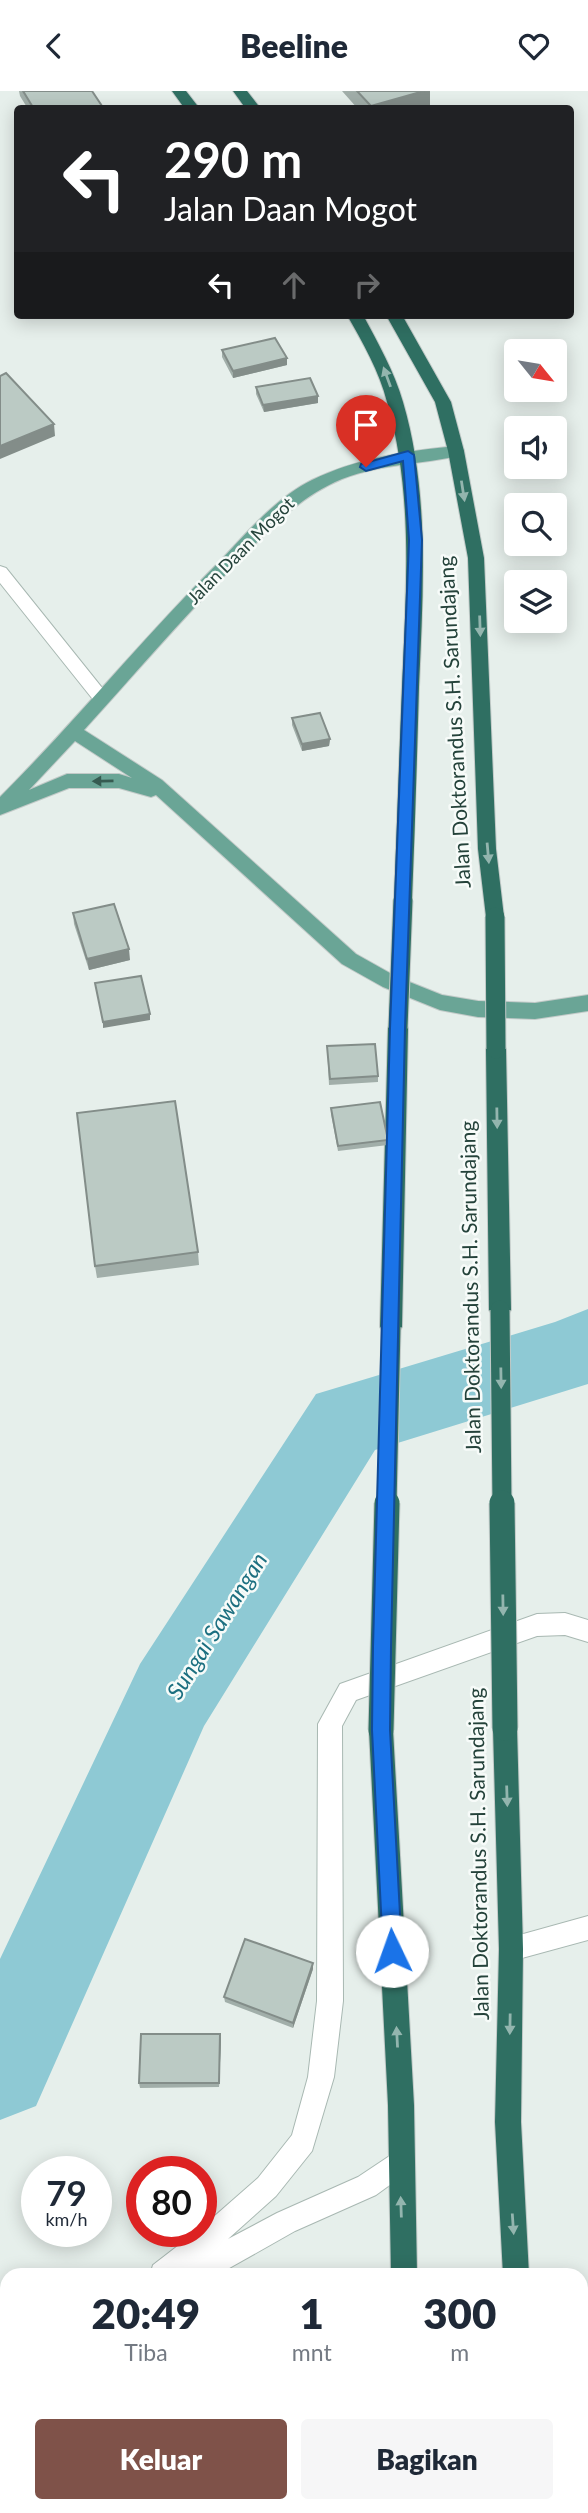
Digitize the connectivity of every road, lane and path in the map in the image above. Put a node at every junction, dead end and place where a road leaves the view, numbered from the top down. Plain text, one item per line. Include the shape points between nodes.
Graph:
1 (240, 91) edge
2 (251, 105) edge
3 (358, 319) edge
4 (396, 319) edge
5 (456, 451) junction
6 (408, 455) junction
7 (0, 572) edge
8 (101, 698) junction
9 (74, 732) junction
10 (170, 796) junction
11 (0, 809) edge
12 (588, 1003) edge
13 (588, 1631) edge
14 (588, 1928) edge
15 (511, 1949) junction
16 (400, 2162) junction
17 (172, 2268) edge
18 (203, 2268) edge
19 (404, 2268) edge
20 (516, 2268) edge

1 - 2 highway
6 -> 3 highway, Jalan Doktorandus S.H. Sarundajang via 390,385 376,348
4 - 5 highway, Jalan Doktorandus S.H. Sarundajang via 443,402
5 - 6 main road, Jalan Daan Mogot
5 -> 15 highway, Jalan Doktorandus S.H. Sarundajang, bridge via 479,585 487,849 495,917
6 - 8 main road, Jalan Daan Mogot via 344,473 298,495 199,591
16 -> 6 highway, Jalan Doktorandus S.H. Sarundajang, bridge via 401,2105 381,1730 415,573
7 - 8 street
8 - 9 main road, Jalan Daan Mogot
9 - 10 main road
9 - 11 main road, Jalan Daan Mogot
10 -> 11 main road via 119,781 67,781
10 - 12 main road via 349,959 390,982 440,1002 478,1009 535,1011
13 - 17 street via 565,1624 537,1625 348,1692 330,1724 330,2001 321,2077 303,2142 267,2187
14 - 15 street
15 -> 20 highway, Jalan Doktorandus S.H. Sarundajang via 508,2122
16 - 18 street via 367,2186 286,2222
19 -> 16 highway, Jalan Doktorandus S.H. Sarundajang

